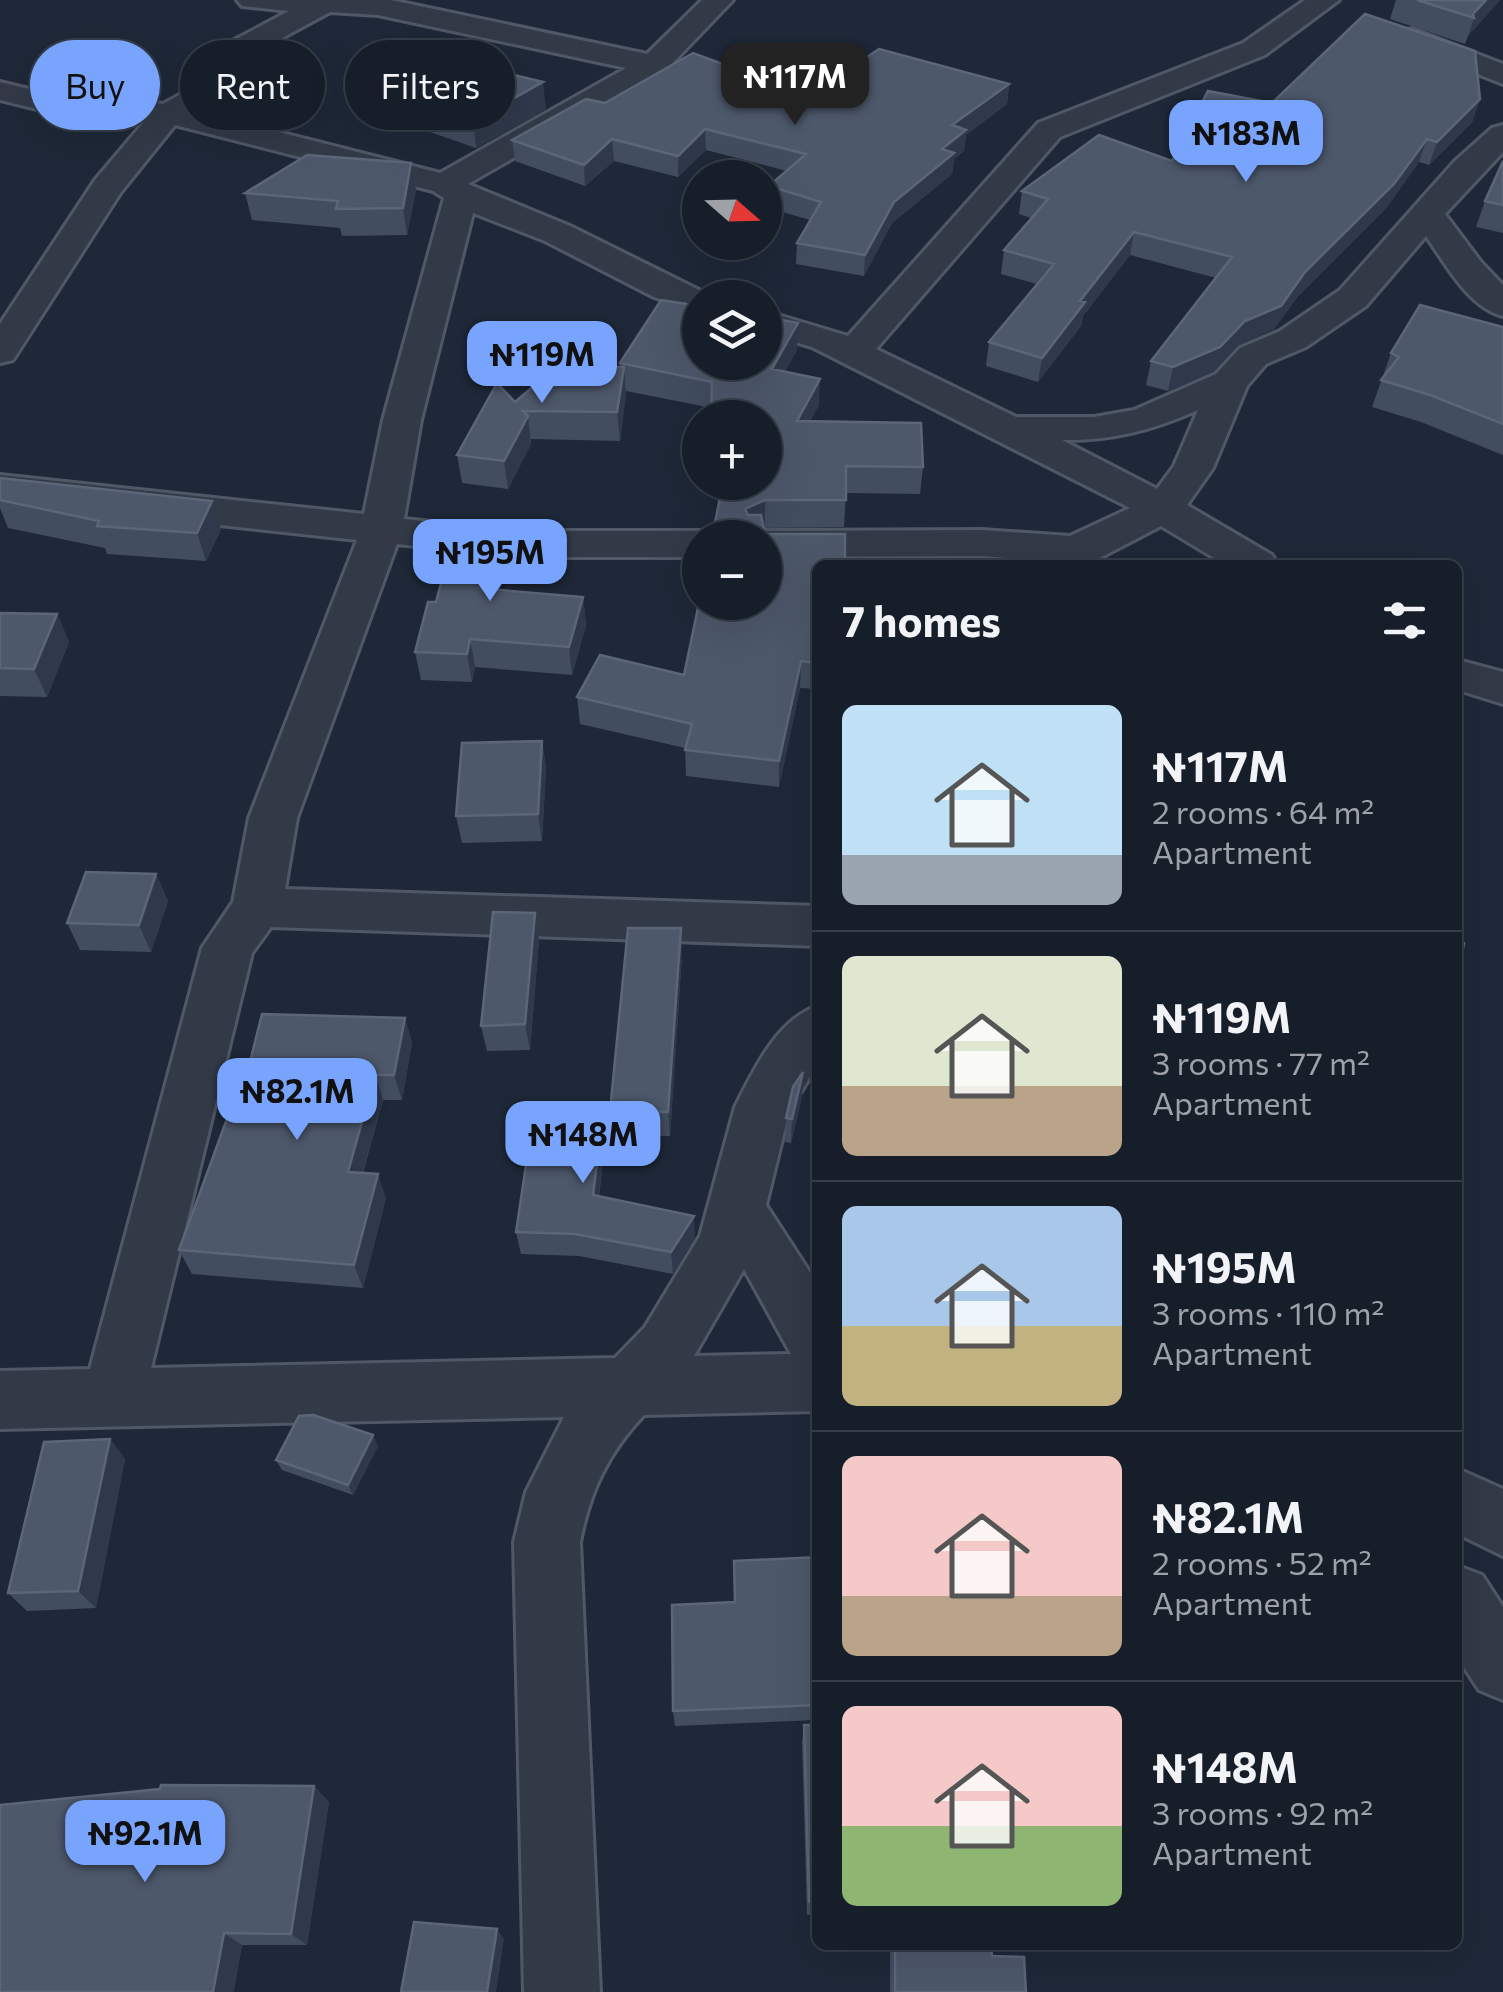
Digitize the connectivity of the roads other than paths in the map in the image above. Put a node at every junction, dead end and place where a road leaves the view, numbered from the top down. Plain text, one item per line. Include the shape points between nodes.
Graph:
1 (252, 0) edge
2 (718, 0) edge
3 (327, 2) edge
4 (1319, 11) edge
5 (223, 17) dead end
6 (1382, 28) edge
7 (232, 40) edge
8 (255, 40) edge
9 (654, 65) junction
10 (1500, 78) edge
11 (0, 91) edge
12 (180, 108) edge
13 (168, 114) junction
14 (1503, 135) edge
15 (453, 190) junction
16 (1429, 215) junction
17 (682, 295) edge
18 (1503, 304) edge
19 (782, 327) edge
20 (3, 342) edge
21 (853, 353) junction
22 (1229, 382) junction
23 (1006, 428) junction
24 (0, 488) edge
25 (1164, 509) junction
26 (382, 528) junction
27 (682, 544) edge
28 (782, 544) edge
29 (1069, 558) edge
30 (1175, 560) edge
31 (1249, 560) edge
32 (1462, 676) edge
33 (1503, 688) edge
34 (258, 907) junction
35 (812, 926) edge
36 (812, 1034) edge
37 (736, 1208) junction
38 (812, 1333) edge
39 (812, 1382) edge
40 (630, 1385) junction
41 (114, 1397) junction
42 (0, 1400) edge
43 (1462, 1502) edge
44 (1503, 1524) edge
45 (1462, 1605) edge
46 (1503, 1666) edge
47 (562, 1992) edge

1 - 3 street
2 - 9 street
3 - 8 street
3 - 9 street via 378,6
4 - 21 street via 1254,49 1048,130
5 - 7 street
6 - 10 street via 1430,30
9 - 15 street
11 - 13 street
12 - 13 street
13 - 15 street
13 - 20 street via 107,187
14 - 16 street
15 - 17 street
15 - 26 street
16 - 18 street via 1468,270
16 - 22 street via 1353,298 1253,356
19 - 21 street
21 - 23 street
22 - 23 street via 1144,420 1094,429
22 - 25 street via 1193,468
23 - 25 street
24 - 26 street
25 - 29 street
25 - 30 street
25 - 31 street
26 - 27 street via 518,544
26 - 34 street via 273,818
28 - 29 street via 982,543
32 - 33 street
34 - 35 street
34 - 41 street via 228,948
36 - 37 street via 763,1107
37 - 38 street
37 - 40 street via 727,1244 676,1330
39 - 40 street
40 - 41 street
40 - 47 street via 593,1425 558,1492 548,1542
41 - 42 street
43 - 44 street
45 - 46 street

